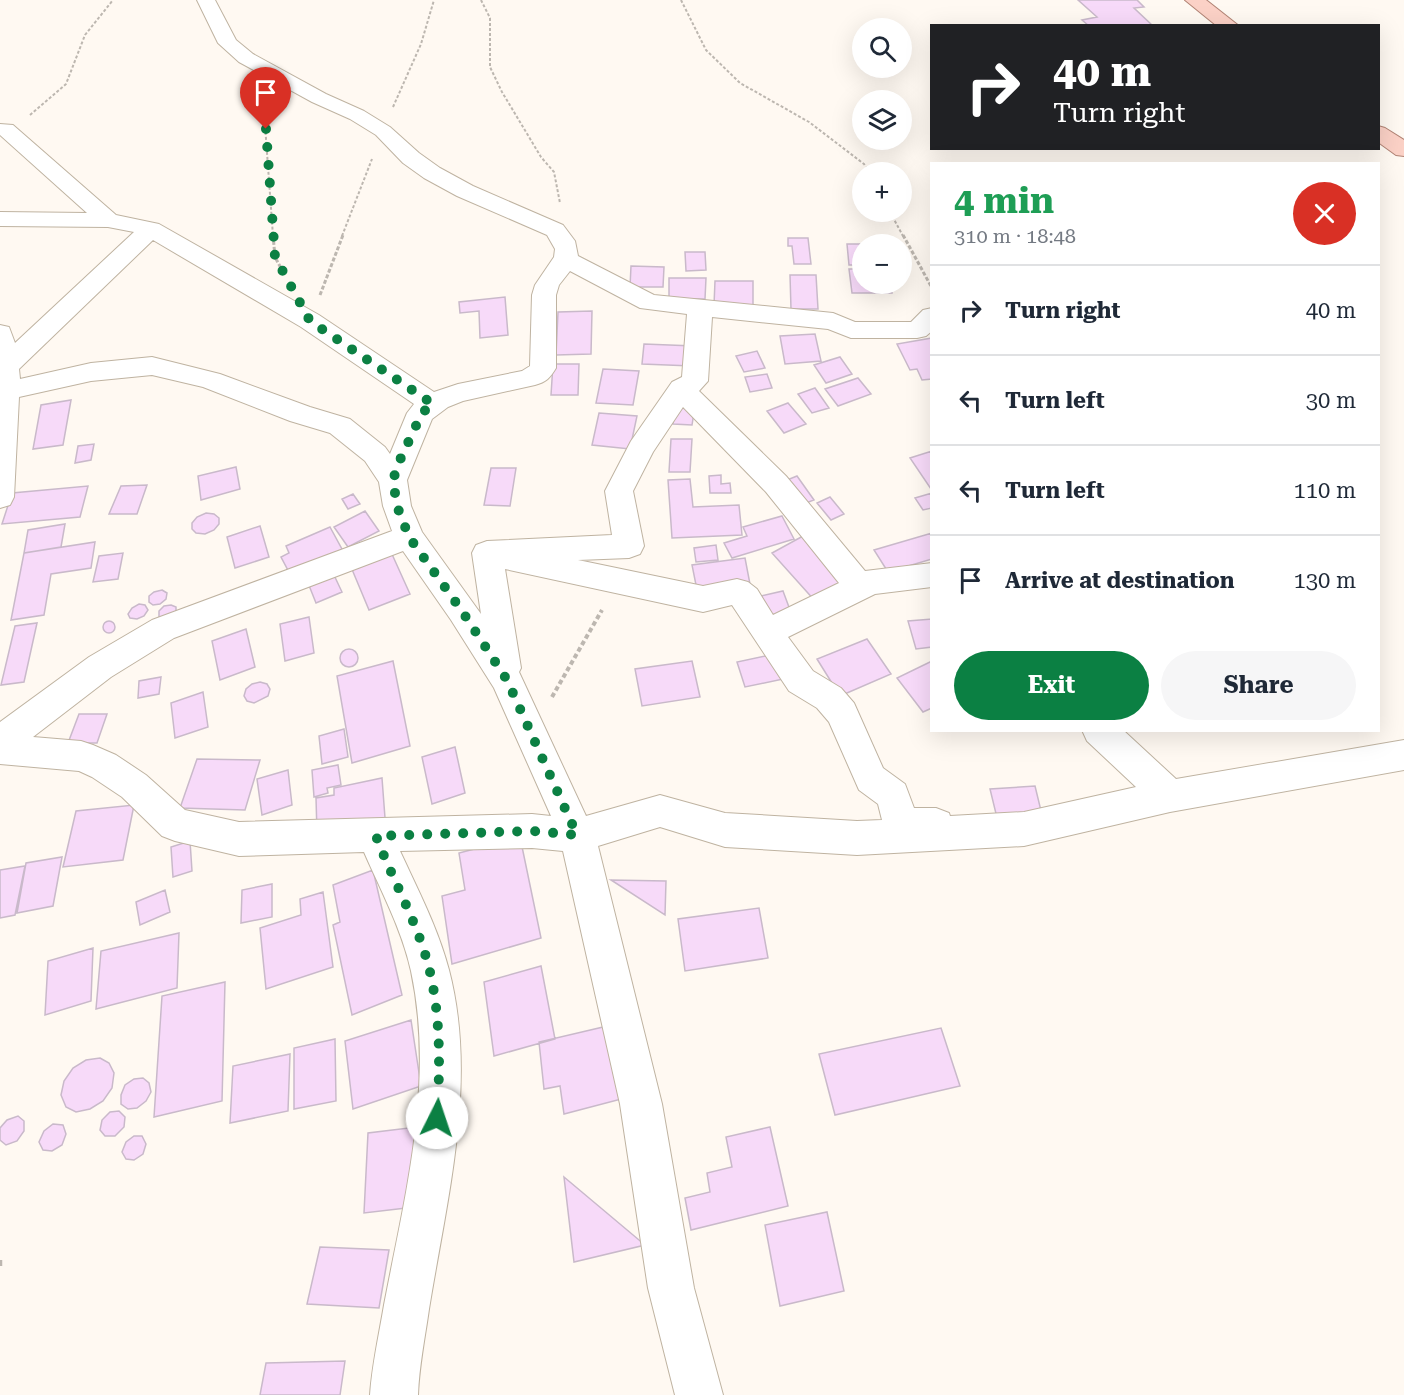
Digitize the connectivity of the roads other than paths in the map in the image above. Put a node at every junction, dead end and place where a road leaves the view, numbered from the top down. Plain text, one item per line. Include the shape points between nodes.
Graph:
1 (206, 0) edge
2 (1194, 0) edge
3 (1227, 24) edge
4 (2, 133) edge
5 (1380, 133) edge
6 (1404, 150) edge
7 (0, 219) edge
8 (108, 220) junction
9 (151, 229) junction
10 (566, 259) junction
11 (700, 309) junction
12 (930, 318) edge
13 (3, 358) edge
14 (681, 389) junction
15 (433, 404) junction
16 (393, 480) junction
17 (0, 497) edge
18 (409, 537) junction
19 (487, 553) junction
20 (930, 574) edge
21 (861, 588) junction
22 (768, 632) junction
23 (507, 680) junction
24 (1101, 732) edge
25 (0, 742) edge
26 (0, 749) edge
27 (1404, 755) edge
28 (1170, 796) junction
29 (1024, 829) junction
30 (577, 835) junction
31 (376, 836) junction
32 (394, 1395) edge
33 (699, 1395) edge

1 - 10 street via 228,43 246,58 357,115 456,187 555,230 564,239
2 - 3 main road
4 - 8 street
5 - 6 main road
7 - 8 street
8 - 9 street
9 - 13 street
9 - 15 street via 310,321
10 - 11 street via 649,302
10 - 15 street via 546,284 545,357 537,375 458,393
11 - 12 street via 832,321 851,330 917,330
11 - 14 street via 695,381
13 - 16 street via 92,372 152,366 211,380 340,426 375,454
13 - 17 street via 4,476
14 - 19 street via 641,448 619,490 629,546
14 - 21 street via 776,484
15 - 16 street via 422,413
16 - 18 street via 397,506
18 - 23 street
18 - 25 street via 163,629 100,667
19 - 22 street via 703,598 737,591
19 - 23 street
20 - 21 street via 870,582
21 - 22 street
22 - 29 street via 801,681 829,698 842,713 871,779 893,795 901,824
23 - 30 street
24 - 28 street
26 - 31 street via 81,756 134,786 175,824 239,839
27 - 28 street
28 - 29 street
29 - 30 street via 857,838 725,830 660,811
30 - 31 street via 532,831
30 - 33 street via 641,1104 671,1288
31 - 32 street via 430,972 439,1031 435,1155

